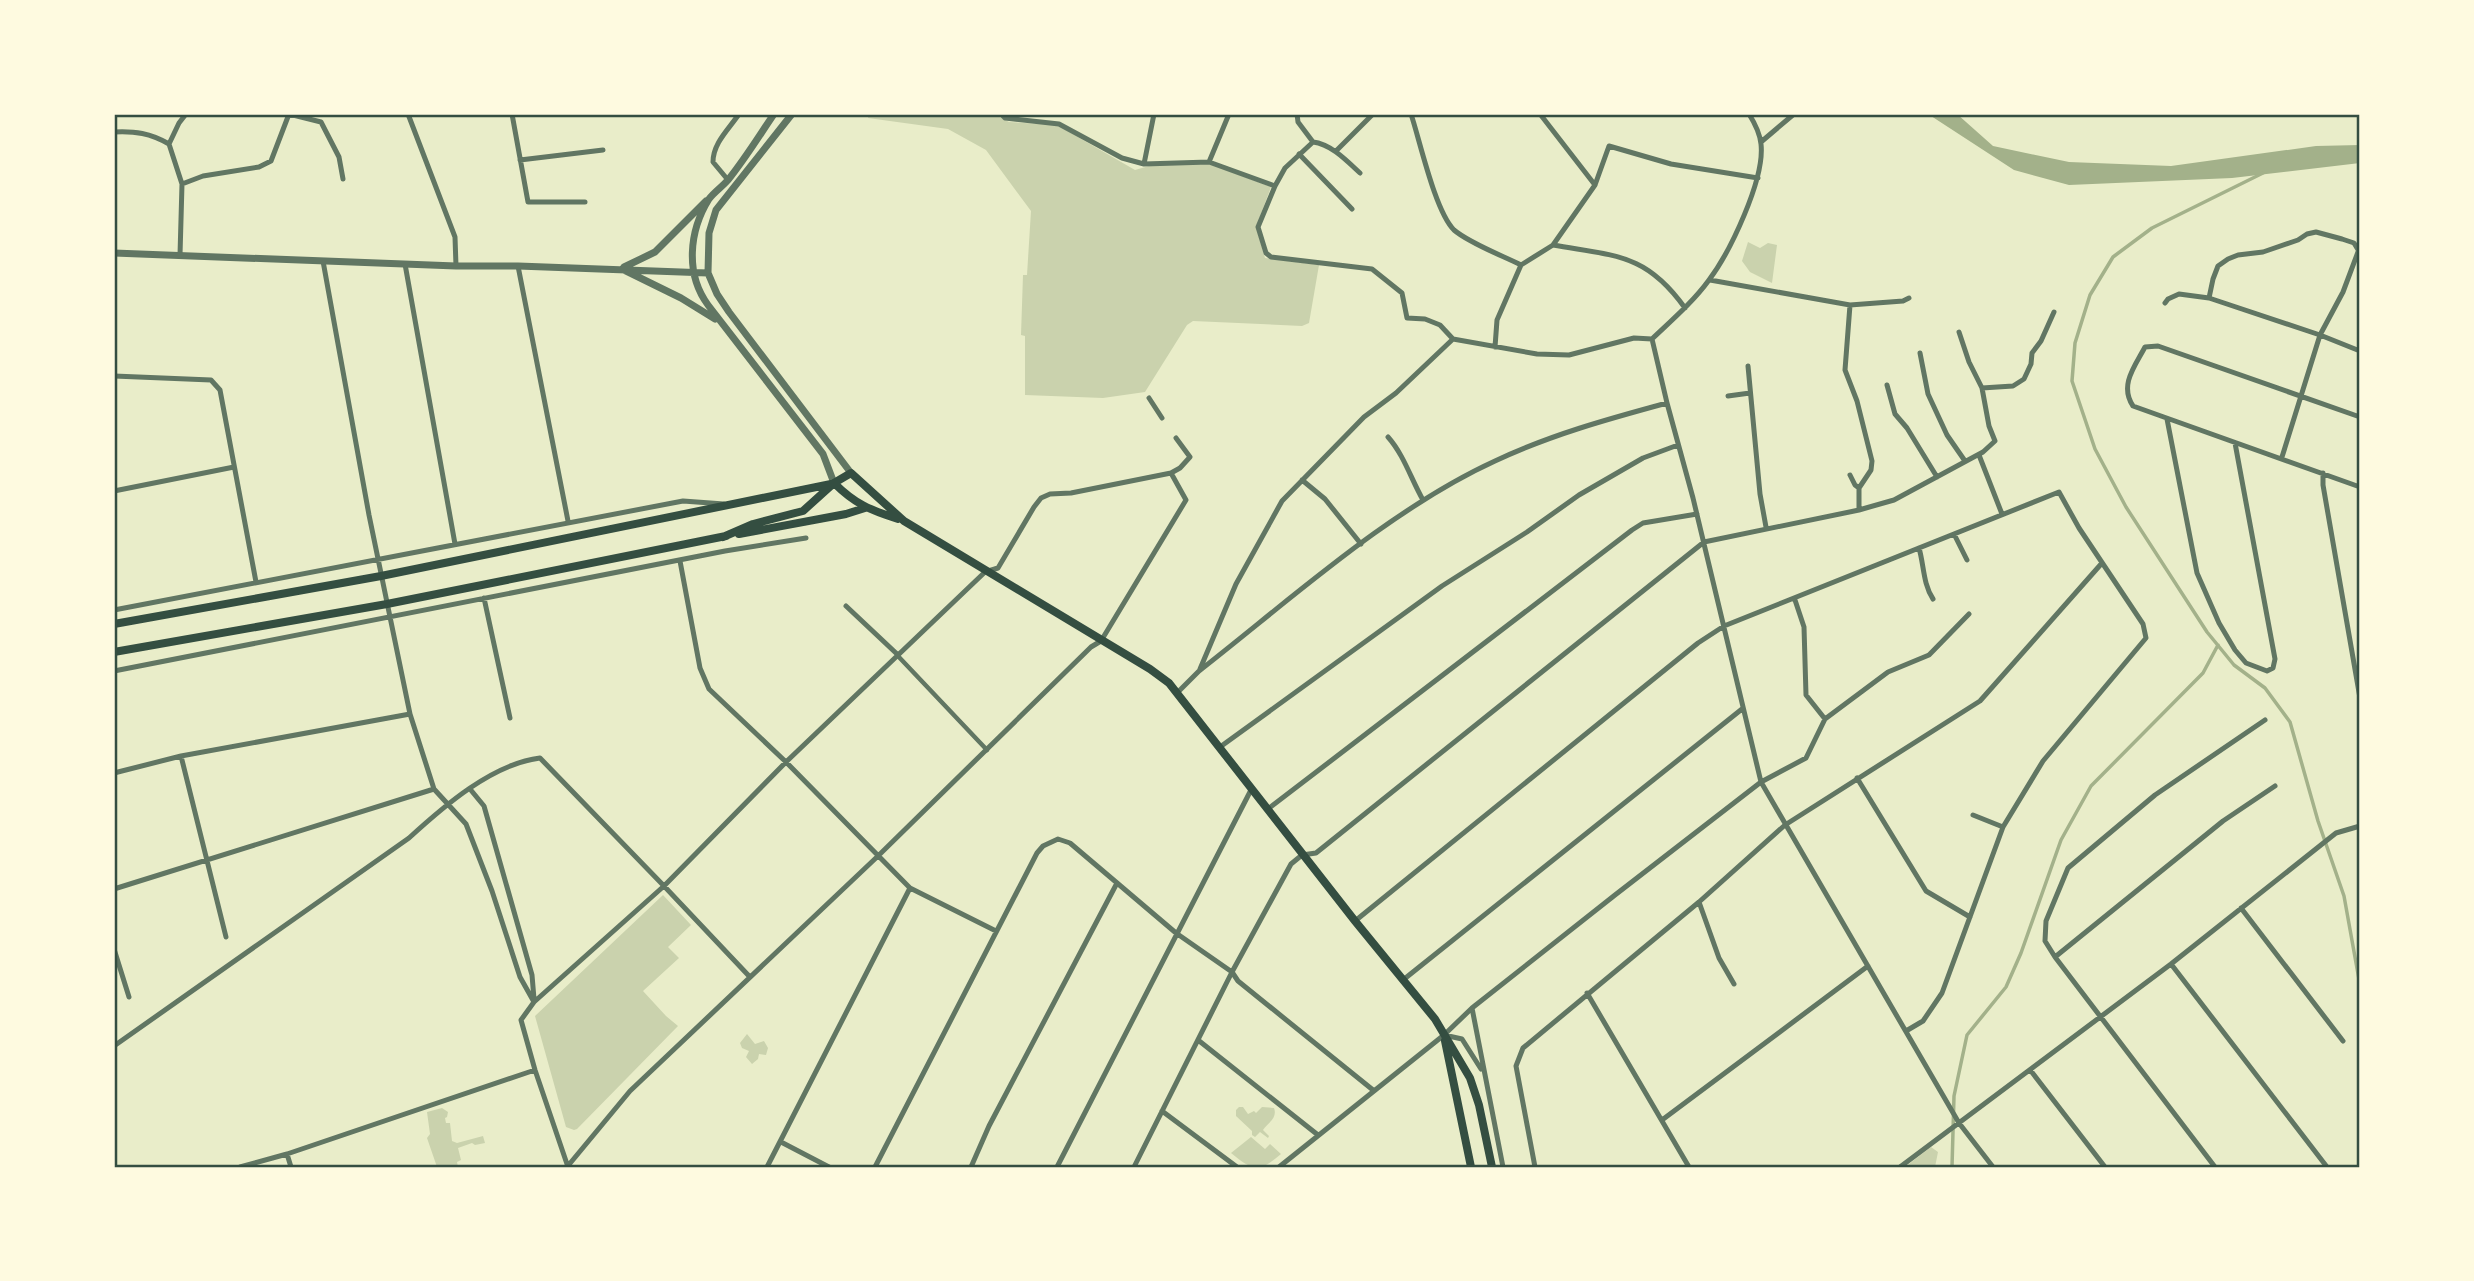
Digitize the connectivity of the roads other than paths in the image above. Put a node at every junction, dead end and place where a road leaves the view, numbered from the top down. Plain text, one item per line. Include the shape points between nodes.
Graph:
1 (186, 114) edge
2 (289, 114) edge
3 (408, 114) edge
4 (512, 114) edge
5 (739, 114) edge
6 (774, 114) edge
7 (792, 114) edge
8 (1001, 114) edge
9 (1154, 114) edge
10 (1229, 114) edge
11 (1297, 114) edge
12 (1411, 114) edge
13 (1540, 114) edge
14 (1749, 114) edge
15 (1794, 114) edge
16 (1371, 115) edge
17 (114, 132) edge
18 (1313, 142) junction
19 (1761, 142) junction
20 (169, 144) junction
21 (603, 150) dead end
22 (1336, 151) junction
23 (1299, 154) junction
24 (520, 160) junction
25 (1209, 162) junction
26 (1144, 164) junction
27 (1360, 173) dead end
28 (1758, 177) junction
29 (343, 179) dead end
30 (728, 180) junction
31 (182, 184) junction
32 (1595, 185) junction
33 (735, 186) junction
34 (1275, 186) junction
35 (711, 197) junction
36 (585, 202) dead end
37 (1352, 209) dead end
38 (1553, 245) junction
39 (2359, 252) edge
40 (114, 253) edge
41 (180, 256) junction
42 (323, 261) junction
43 (405, 264) junction
44 (1521, 265) junction
45 (456, 266) junction
46 (518, 266) junction
47 (620, 269) junction
48 (693, 273) junction
49 (708, 273) junction
50 (1710, 280) junction
51 (1909, 298) dead end
52 (2209, 298) junction
53 (2165, 303) dead end
54 (1850, 305) junction
55 (1685, 309) junction
56 (2054, 312) dead end
57 (721, 322) junction
58 (1959, 332) dead end
59 (2320, 335) junction
60 (1453, 339) junction
61 (1652, 339) junction
62 (1495, 347) junction
63 (2360, 351) edge
64 (1920, 353) dead end
65 (1748, 366) dead end
66 (114, 376) edge
67 (1887, 385) dead end
68 (1982, 388) junction
69 (1750, 393) junction
70 (2301, 395) junction
71 (1728, 396) dead end
72 (1149, 398) dead end
73 (1667, 403) junction
74 (2360, 417) edge
75 (1162, 418) dead end
76 (2167, 419) junction
77 (1388, 437) dead end
78 (1176, 439) dead end
79 (2235, 443) junction
80 (1678, 444) junction
81 (1979, 455) junction
82 (2282, 457) junction
83 (1965, 461) junction
84 (234, 467) junction
85 (851, 473) junction
86 (1171, 473) junction
87 (2323, 473) junction
88 (1850, 475) dead end
89 (1937, 477) junction
90 (1302, 480) junction
91 (834, 483) junction
92 (2360, 487) edge
93 (1859, 488) junction
94 (114, 491) edge
95 (1423, 500) junction
96 (734, 505) junction
97 (865, 508) junction
98 (1859, 510) junction
99 (1697, 514) junction
100 (2002, 514) junction
101 (568, 521) junction
102 (905, 521) junction
103 (1766, 527) junction
104 (1954, 534) junction
105 (723, 537) junction
106 (806, 538) dead end
107 (1704, 542) junction
108 (456, 544) junction
109 (1361, 544) junction
110 (1919, 548) junction
111 (725, 551) junction
112 (377, 559) junction
113 (1967, 560) dead end
114 (680, 561) junction
115 (2102, 563) junction
116 (985, 572) junction
117 (381, 576) junction
118 (256, 582) junction
119 (484, 598) junction
120 (1933, 599) dead end
121 (1795, 600) junction
122 (387, 604) junction
123 (846, 606) dead end
124 (114, 610) edge
125 (1969, 614) dead end
126 (389, 618) junction
127 (114, 624) edge
128 (1724, 626) junction
129 (1101, 641) junction
130 (114, 652) edge
131 (897, 654) junction
132 (114, 671) edge
133 (1199, 671) junction
134 (1177, 693) junction
135 (2360, 698) edge
136 (1742, 709) junction
137 (410, 713) junction
138 (510, 718) dead end
139 (1825, 719) junction
140 (2265, 720) dead end
141 (1220, 747) junction
142 (987, 750) junction
143 (181, 757) junction
144 (786, 762) junction
145 (114, 773) edge
146 (1857, 778) junction
147 (1761, 782) junction
148 (2275, 786) dead end
149 (1252, 788) junction
150 (433, 789) junction
151 (470, 789) junction
152 (447, 803) junction
153 (1268, 809) junction
154 (1973, 816) dead end
155 (1785, 825) junction
156 (2360, 826) edge
157 (2004, 827) junction
158 (1303, 855) junction
159 (878, 856) junction
160 (208, 860) junction
161 (1117, 883) junction
162 (664, 886) junction
163 (910, 888) junction
164 (114, 889) edge
165 (1699, 902) junction
166 (2241, 908) junction
167 (1970, 917) junction
168 (1354, 921) junction
169 (996, 931) junction
170 (1176, 933) junction
171 (226, 937) dead end
172 (114, 949) edge
173 (2055, 957) junction
174 (2171, 964) junction
175 (1868, 966) junction
176 (1232, 972) junction
177 (749, 976) junction
178 (1403, 980) junction
179 (1734, 984) dead end
180 (1587, 993) junction
181 (130, 997) dead end
182 (534, 1002) junction
183 (1472, 1008) junction
184 (2099, 1016) junction
185 (1906, 1031) junction
186 (1444, 1035) junction
187 (1198, 1040) junction
188 (2343, 1041) dead end
189 (114, 1046) edge
190 (535, 1070) junction
191 (2031, 1071) junction
192 (1484, 1075) junction
193 (1373, 1090) junction
194 (1162, 1111) junction
195 (1662, 1120) junction
196 (1959, 1123) junction
197 (1318, 1135) junction
198 (781, 1142) junction
199 (287, 1154) junction
200 (240, 1167) edge
201 (290, 1167) edge
202 (568, 1167) edge
203 (767, 1167) edge
204 (829, 1167) edge
205 (875, 1167) edge
206 (971, 1167) edge
207 (1057, 1167) edge
208 (1134, 1167) edge
209 (1237, 1167) edge
210 (1279, 1167) edge
211 (1471, 1167) edge
212 (1492, 1167) edge
213 (1503, 1167) edge
214 (1535, 1167) edge
215 (1689, 1167) edge
216 (1900, 1167) edge
217 (1993, 1167) edge
218 (2105, 1167) edge
219 (2216, 1167) edge
220 (2328, 1167) edge

1 - 20 street
2 - 29 street via 321,122 339,157
2 - 31 street via 271,161
3 - 45 street via 455,237
4 - 24 street
5 - 30 street via 713,153 713,162
6 - 30 street
7 - 33 street
8 - 26 street via 1059,124 1122,158
9 - 26 street
10 - 25 street
11 - 18 street
12 - 44 street via 1441,211 1454,230
13 - 32 street
14 - 19 street
15 - 19 street
16 - 22 street
17 - 20 street via 136,131
18 - 22 street
18 - 23 street
19 - 28 street
20 - 31 street
21 - 24 street
22 - 27 street
23 - 34 street
23 - 37 street
24 - 36 street via 528,202
25 - 26 street
25 - 34 street
28 - 32 street via 1671,164 1609,146
28 - 50 street via 1732,243
30 - 33 street
30 - 35 street
31 - 41 street
32 - 38 street
33 - 49 street via 716,210 709,233
34 - 60 street via 1258,227 1266,253 1372,269 1402,293 1407,318 1440,324
35 - 47 street via 655,252
35 - 48 street via 696,223
38 - 44 street
38 - 55 street via 1627,258 1671,288
39 - 52 street via 2354,243 2316,232 2263,252 2238,255 2218,266
39 - 59 street
40 - 41 street
41 - 42 street
42 - 43 street
42 - 112 street
43 - 45 street
43 - 108 street
44 - 62 street via 1497,320
45 - 46 street
46 - 47 street
46 - 101 street
47 - 48 street
47 - 57 street
48 - 49 street
48 - 57 street via 699,293
49 - 85 street via 729,312
50 - 54 street
50 - 55 street
51 - 54 street
52 - 53 street via 2179,294
52 - 59 street
54 - 93 street via 1845,370 1872,461
55 - 61 street
56 - 68 street via 2024,379 2013,386
57 - 91 street via 824,454
58 - 68 street
59 - 63 street
59 - 70 street
60 - 62 street
60 - 90 street via 1364,417
61 - 62 street via 1634,338 1569,355
61 - 73 street
64 - 83 street via 1928,394
65 - 69 street
66 - 84 street via 211,380 220,390
67 - 89 street via 1895,414
68 - 81 street via 1995,441
69 - 71 street
69 - 103 street
70 - 74 street
70 - 76 street via 2158,346 2145,347 2129,377 2127,396 2133,406
70 - 82 street
72 - 75 street
73 - 80 street
73 - 95 street via 1526,447
76 - 79 street
76 - 79 street via 2197,573 2219,623 2246,663 2267,671 2275,659
77 - 95 street via 1401,452
78 - 86 street via 1189,457
79 - 82 street
80 - 99 street
80 - 141 street via 1643,458 1579,495 1441,586
81 - 83 street
81 - 100 street
82 - 87 street
83 - 89 street
84 - 94 street
84 - 118 street
85 - 91 main road
85 - 102 main road
86 - 116 street via 1041,498 999,568
86 - 129 street via 1186,499
87 - 92 street
87 - 135 street
88 - 93 street
89 - 98 street via 1894,500
90 - 109 street via 1325,499
90 - 133 street via 1282,501 1236,584
91 - 96 main road
91 - 97 main road
91 - 105 main road via 803,511
93 - 98 street
95 - 109 street
96 - 101 street via 682,500
96 - 117 main road
97 - 102 main road
97 - 105 main road
98 - 103 street
99 - 107 street
99 - 153 street via 1643,523 1632,530
100 - 104 street
100 - 115 street via 2059,492
101 - 108 street
102 - 116 main road
103 - 107 street
104 - 110 street
104 - 113 street
105 - 111 street
105 - 122 main road
106 - 111 street
107 - 128 street
107 - 158 street via 1316,853
108 - 112 street
109 - 133 street
110 - 120 street
110 - 121 street
111 - 114 street
112 - 117 street
112 - 118 street
114 - 119 street
114 - 144 street via 700,668 709,689
115 - 146 street via 1980,701
115 - 157 street via 2143,624 2146,638 2043,761
116 - 129 main road
116 - 131 street
117 - 122 street
117 - 127 main road
118 - 124 street
119 - 126 street
119 - 138 street
121 - 128 street
121 - 139 street via 1804,627 1806,695
122 - 126 street
122 - 130 main road
123 - 131 street
125 - 139 street via 1929,655 1888,672
126 - 132 street
126 - 137 street
128 - 136 street
128 - 168 street
129 - 134 main road via 1150,669
129 - 142 street
131 - 142 street
131 - 144 street
133 - 134 street
134 - 141 main road
136 - 147 street
136 - 178 street
137 - 143 street
137 - 150 street
139 - 147 street via 1806,758
140 - 173 street via 2155,795 2068,868 2046,921 2045,941
141 - 149 main road
142 - 159 street
143 - 145 street
143 - 160 street
144 - 159 street
144 - 162 street
146 - 155 street
146 - 167 street via 1926,891
147 - 155 street
147 - 183 street
148 - 173 street via 2223,821
149 - 153 main road
149 - 170 street
150 - 152 street
150 - 160 street
151 - 152 street
151 - 162 street via 500,771 540,758
151 - 182 street via 484,806 533,975
152 - 182 street via 466,824 520,977
152 - 189 street via 409,838
153 - 158 main road
154 - 157 street
155 - 165 street
155 - 175 street
156 - 166 street via 2336,833
157 - 167 street
158 - 168 main road
158 - 176 street via 1291,864
159 - 163 street
159 - 177 street
160 - 164 street
160 - 171 street
161 - 169 street via 1070,844 1058,839 1047,843
161 - 170 street
161 - 206 street
162 - 177 street
162 - 182 street
163 - 169 street
163 - 198 street
165 - 179 street via 1719,958
165 - 180 street
166 - 174 street
166 - 188 street
167 - 185 street via 1942,993 1923,1021
168 - 178 main road
169 - 205 street
170 - 176 street
170 - 207 street
172 - 181 street
173 - 184 street
174 - 184 street
174 - 220 street
175 - 185 street
175 - 195 street
176 - 187 street
176 - 193 street
177 - 202 street via 630,1091
178 - 186 main road
180 - 195 street
180 - 214 street via 1523,1048 1516,1066
182 - 190 street via 521,1020
183 - 186 street
183 - 192 street
184 - 191 street
184 - 219 street
185 - 196 street
186 - 192 street via 1462,1039
186 - 193 street
186 - 211 main road
186 - 212 main road via 1470,1078
187 - 194 street
187 - 197 street
190 - 199 street
190 - 202 street
191 - 196 street
191 - 218 street
192 - 213 street
193 - 197 street
194 - 208 street
194 - 209 street
195 - 215 street
196 - 216 street
196 - 217 street
197 - 210 street
198 - 203 street
198 - 204 street
199 - 200 street
199 - 201 street

